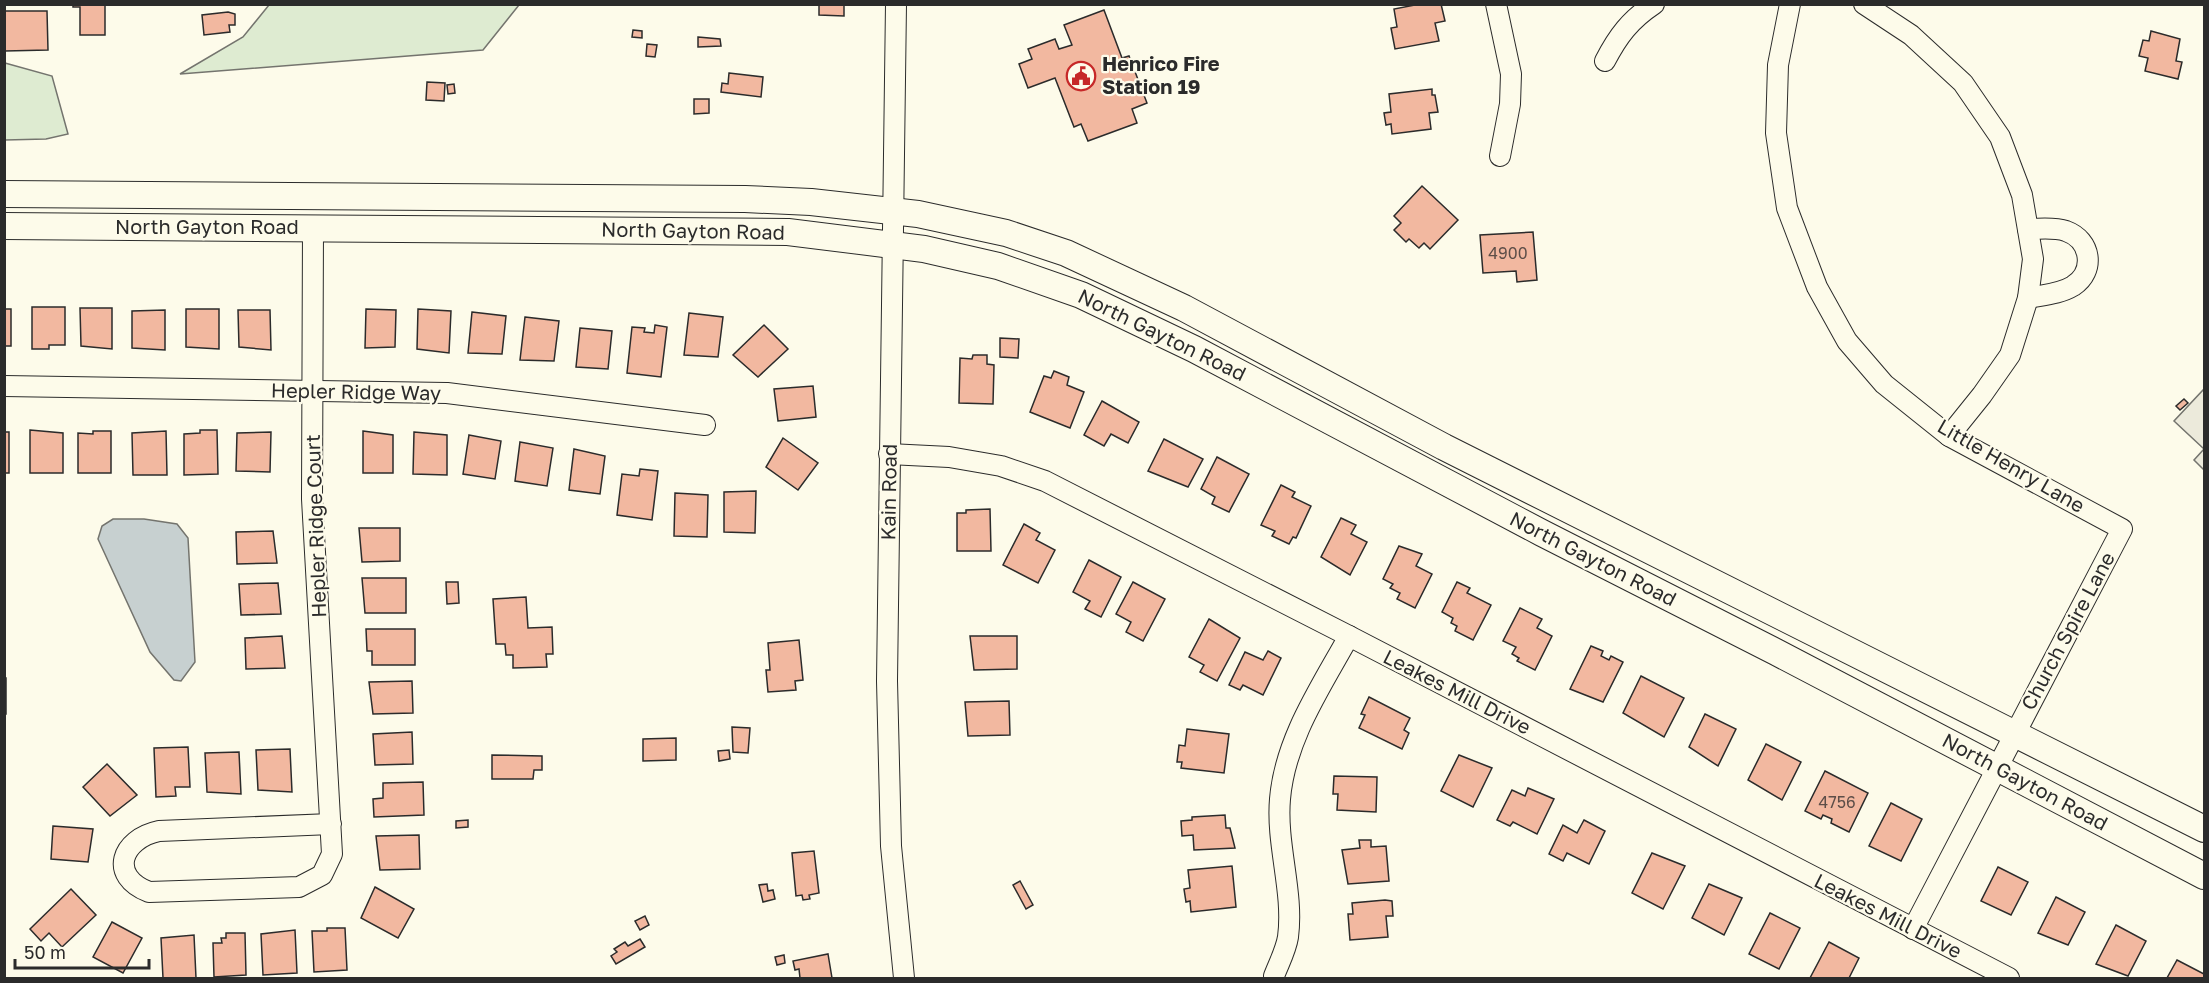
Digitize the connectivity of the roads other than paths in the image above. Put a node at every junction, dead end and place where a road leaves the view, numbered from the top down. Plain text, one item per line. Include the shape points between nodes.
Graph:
1 (896, 4) edge
2 (1496, 4) edge
3 (1654, 4) edge
4 (1791, 4) edge
5 (1864, 4) edge
6 (1605, 61) dead end
7 (1500, 156) dead end
8 (4, 194) edge
9 (893, 211) junction
10 (4, 226) edge
11 (313, 228) junction
12 (2028, 229) junction
13 (892, 245) junction
14 (2028, 298) junction
15 (4, 386) edge
16 (313, 392) junction
17 (705, 425) dead end
18 (1949, 436) junction
19 (889, 454) junction
20 (2122, 529) joint
21 (1349, 636) junction
22 (2015, 733) junction
23 (1996, 767) junction
24 (331, 824) junction
25 (2205, 830) edge
26 (2205, 876) edge
27 (1913, 929) junction
28 (1274, 975) dead end
29 (904, 978) edge
30 (2009, 978) edge

1 - 9 street, Kain Road
2 - 7 street via 1511,74
3 - 6 street via 1619,35
4 - 18 street, Little Henry Lane via 1778,65 1776,133 1786,208 1817,287 1847,340 1884,384
5 - 12 street via 1911,35 1963,82 2000,137 2022,195
8 - 9 main road, North Gayton Road via 745,199
9 - 13 street, Kain Road
9 - 22 main road, North Gayton Road via 1006,232 1126,280 1444,447
10 - 11 main road, North Gayton Road
11 - 13 main road, North Gayton Road via 788,232
11 - 16 street, Hepler Ridge Court
12 - 14 street via 2033,260
12 - 14 street via 2057,229 2078,237 2086,249 2088,266 2084,277 2073,286
13 - 19 street, Kain Road
13 - 23 main road, North Gayton Road via 957,256 1027,275 1139,321
14 - 18 street via 2010,355
15 - 16 street, Hepler Ridge Way
16 - 17 street, Hepler Ridge Way via 447,393
16 - 24 street, Hepler Ridge Court via 312,499
18 - 20 street, Little Henry Lane
19 - 21 street, Leakes Mill Drive via 949,457 1001,466 1045,482
19 - 29 street, Kain Road via 888,788
20 - 22 street, Church Spire Lane
21 - 27 street, Leakes Mill Drive
21 - 28 street via 1299,729 1286,762 1280,838 1288,940
22 - 23 street, Church Spire Lane
22 - 25 main road, North Gayton Road
23 - 26 main road, North Gayton Road
23 - 27 street, Church Spire Lane
24 - 24 street, Hepler Ridge Court via 332,854 328,866 317,879 299,887 149,891 136,887 124,865 125,852 133,840 159,831
27 - 30 street, Leakes Mill Drive

